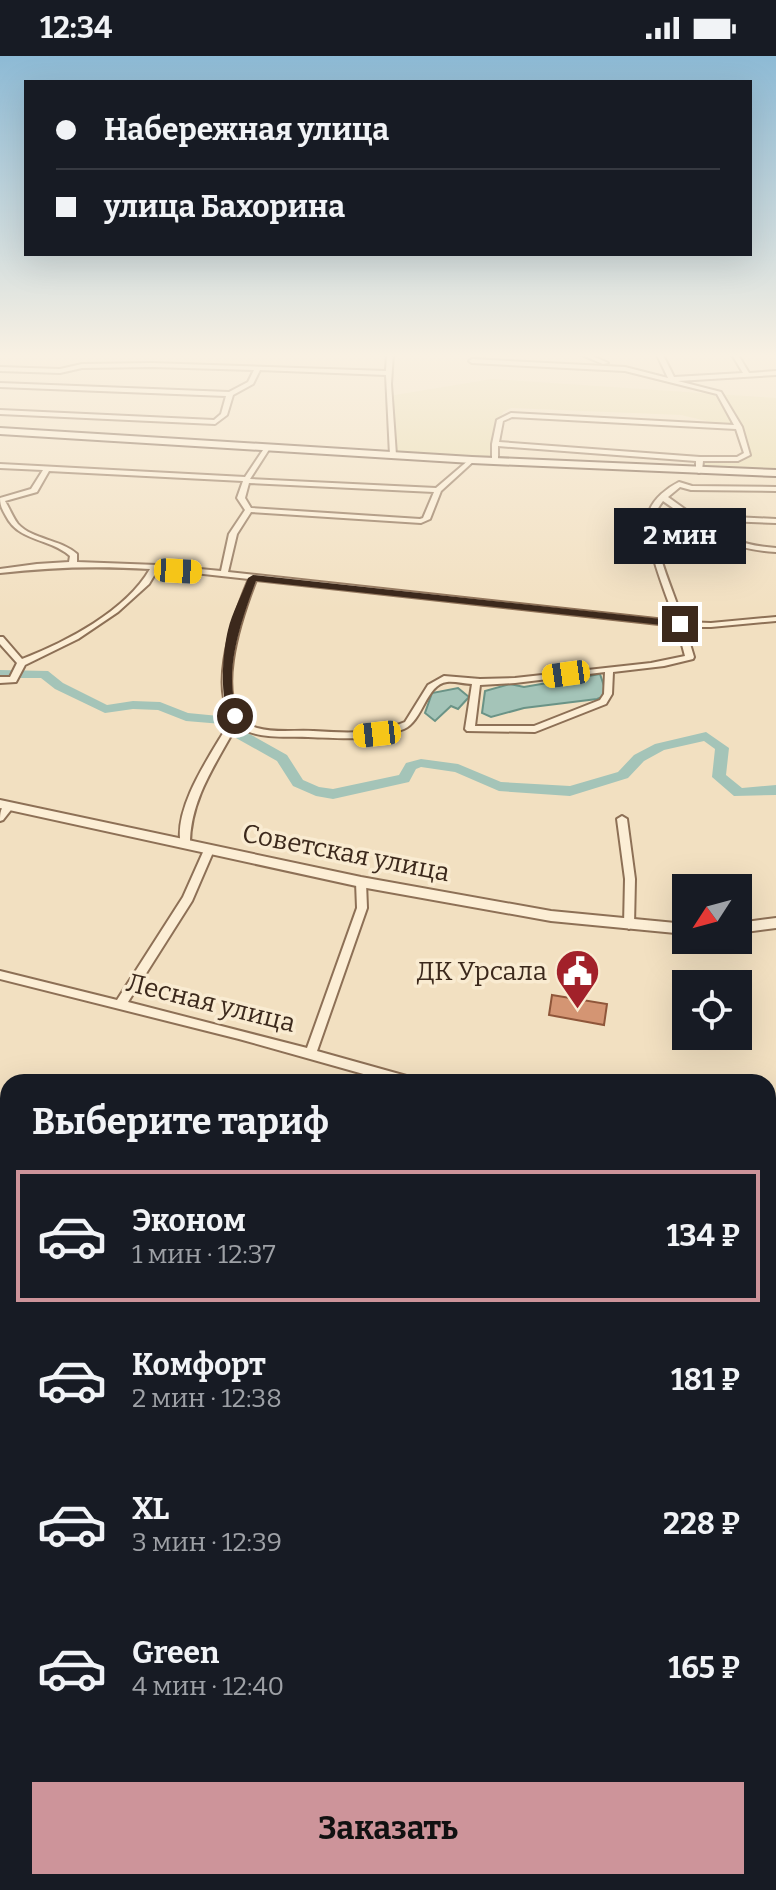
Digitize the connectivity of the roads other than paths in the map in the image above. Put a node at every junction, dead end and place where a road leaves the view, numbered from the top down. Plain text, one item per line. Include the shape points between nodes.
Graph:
1 (119, 439) edge
2 (392, 439) edge
3 (496, 439) edge
4 (743, 439) edge
5 (495, 444) junction
6 (267, 448) junction
7 (393, 455) junction
8 (700, 459) junction
9 (472, 460) junction
10 (495, 461) junction
11 (0, 466) edge
12 (47, 469) junction
13 (699, 471) junction
14 (776, 473) edge
15 (247, 480) junction
16 (776, 489) edge
17 (438, 490) junction
18 (663, 497) junction
19 (1, 500) edge
20 (249, 510) junction
21 (691, 517) junction
22 (776, 521) edge
23 (776, 550) edge
24 (72, 565) junction
25 (154, 569) junction
26 (0, 571) edge
27 (224, 574) junction
28 (253, 578) junction
29 (776, 619) edge
30 (680, 624) junction
31 (0, 639) edge
32 (21, 663) junction
33 (609, 670) junction
34 (0, 680) edge
35 (476, 684) junction
36 (228, 732) dead end
37 (3, 809) edge
38 (622, 819) dead end
39 (185, 844) junction
40 (209, 850) junction
41 (361, 882) junction
42 (776, 923) edge
43 (629, 925) junction
44 (752, 926) edge
45 (672, 928) edge
46 (0, 975) edge
47 (120, 1005) junction
48 (311, 1053) junction
49 (383, 1074) edge

1 - 6 main road
2 - 7 street
3 - 5 street
4 - 8 street via 745,457
5 - 8 street
5 - 10 street
6 - 7 main road
6 - 15 street
7 - 9 main road
8 - 13 street
9 - 10 main road
9 - 17 street
10 - 13 main road
11 - 12 street
12 - 15 street
12 - 19 street via 34,490
13 - 14 main road
15 - 17 street
15 - 20 street via 241,498
16 - 18 street via 679,484
17 - 20 street via 421,521
18 - 21 street
18 - 30 street via 651,517 653,534
19 - 24 street via 13,524 68,549 74,556
20 - 27 street via 231,536
21 - 22 street
21 - 23 street via 730,544
24 - 25 street
24 - 26 street
25 - 27 street
25 - 32 street via 137,594 103,620
27 - 28 street
28 - 30 street
28 - 35 street via 233,630 228,688 230,707 251,730 349,736 393,730 408,724 436,683 444,679
29 - 30 street
30 - 33 street via 690,657
31 - 32 street
32 - 34 street via 13,680
33 - 35 street
33 - 35 street via 603,702 535,729 470,729
36 - 39 street via 191,807
37 - 39 street, Советская улица
38 - 43 street via 630,879
39 - 40 street, Советская улица
40 - 41 street, Советская улица
40 - 47 street via 188,898
41 - 43 street, Советская улица
41 - 48 street via 362,908
42 - 44 street
43 - 45 street, Советская улица
46 - 47 street, Лесная улица
47 - 48 street, Лесная улица
48 - 49 street, Лесная улица

